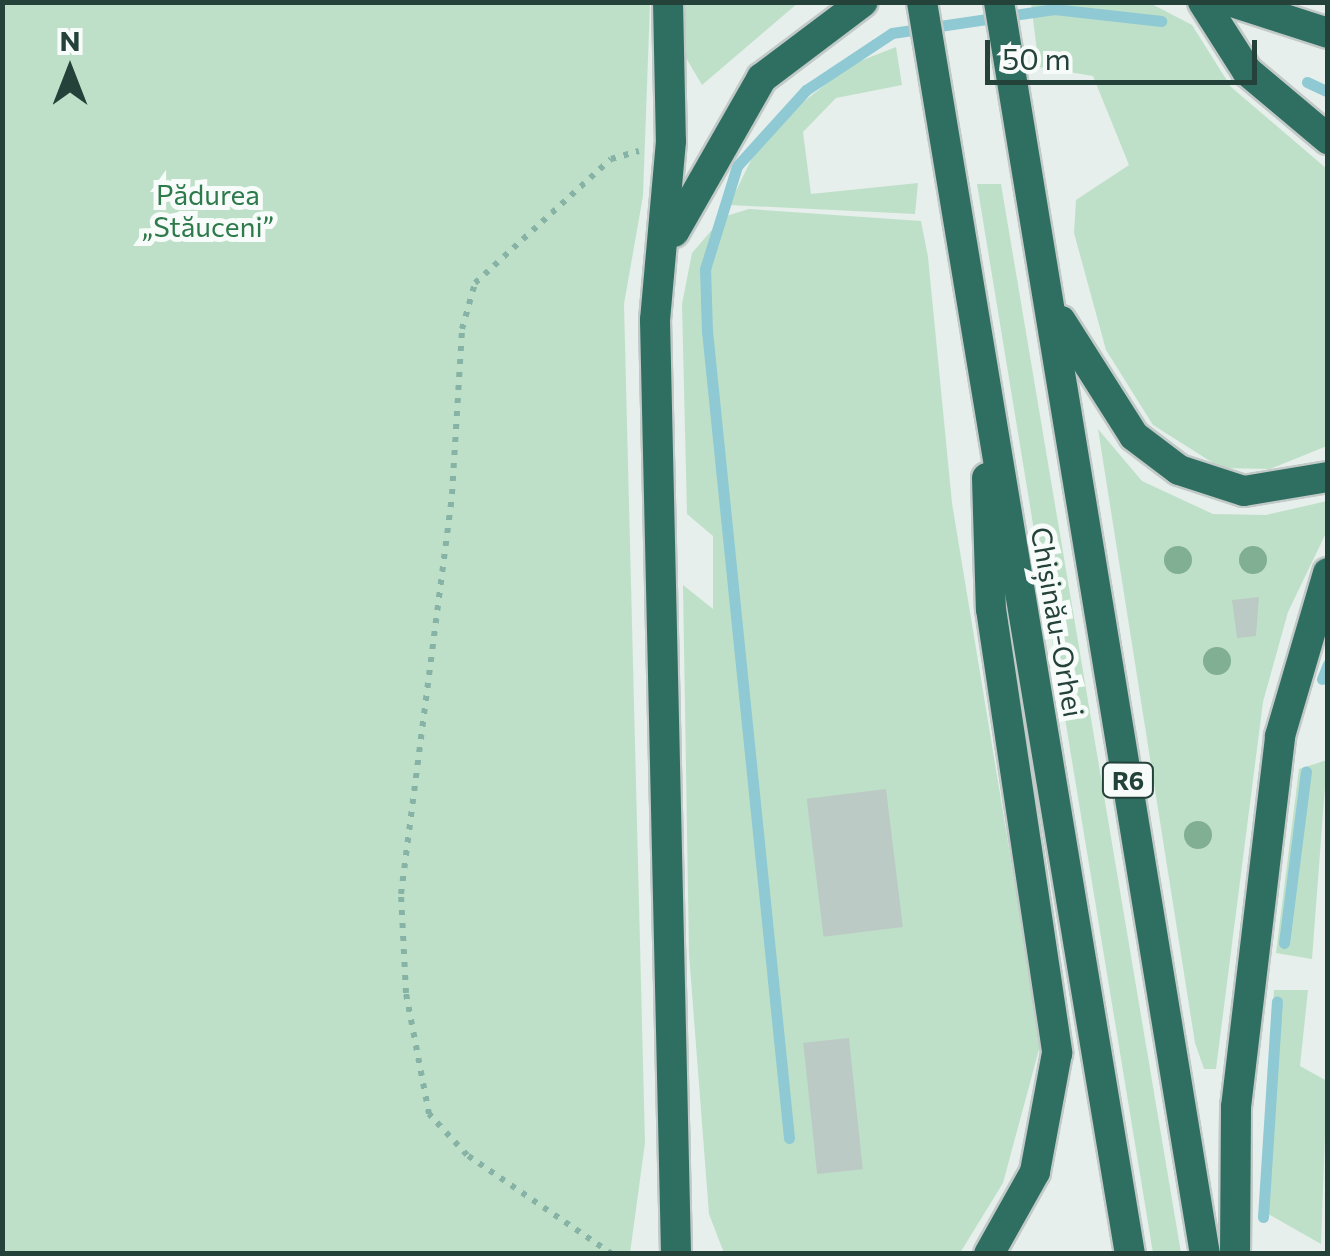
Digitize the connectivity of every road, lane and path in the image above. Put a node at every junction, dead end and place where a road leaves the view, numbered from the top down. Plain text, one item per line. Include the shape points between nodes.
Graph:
1 (668, 2) edge
2 (863, 2) edge
3 (922, 2) edge
4 (998, 2) edge
5 (1203, 2) edge
6 (1232, 2) edge
7 (1298, 2) edge
8 (1328, 20) edge
9 (1328, 33) edge
10 (1328, 139) edge
11 (671, 141) junction
12 (664, 253) junction
13 (1051, 306) junction
14 (988, 410) junction
15 (1328, 477) edge
16 (1328, 573) edge
17 (677, 1212) junction
18 (612, 1254) edge
19 (676, 1254) edge
20 (694, 1254) edge
21 (989, 1254) edge
22 (1130, 1254) edge
23 (1205, 1254) edge
24 (1234, 1254) edge

1 - 11 highway
2 - 12 highway via 762,78 730,121
3 - 14 highway, Chișinău-Orhei
4 - 13 highway, Chișinău-Orhei / R6
5 - 10 highway via 1247,71
6 - 9 highway
7 - 8 highway
11 - 12 highway
11 - 18 path via 611,159 475,283 462,329 452,494 400,894 406,993 429,1114 467,1155
12 - 17 highway via 655,320 658,639
13 - 15 highway via 1134,436 1179,470 1244,491
13 - 23 highway, Chișinău-Orhei / R6
14 - 21 highway via 991,609 1057,1054 1036,1172
14 - 22 highway, Chișinău-Orhei
16 - 24 highway via 1280,736 1237,1088
17 - 19 highway
17 - 20 highway

